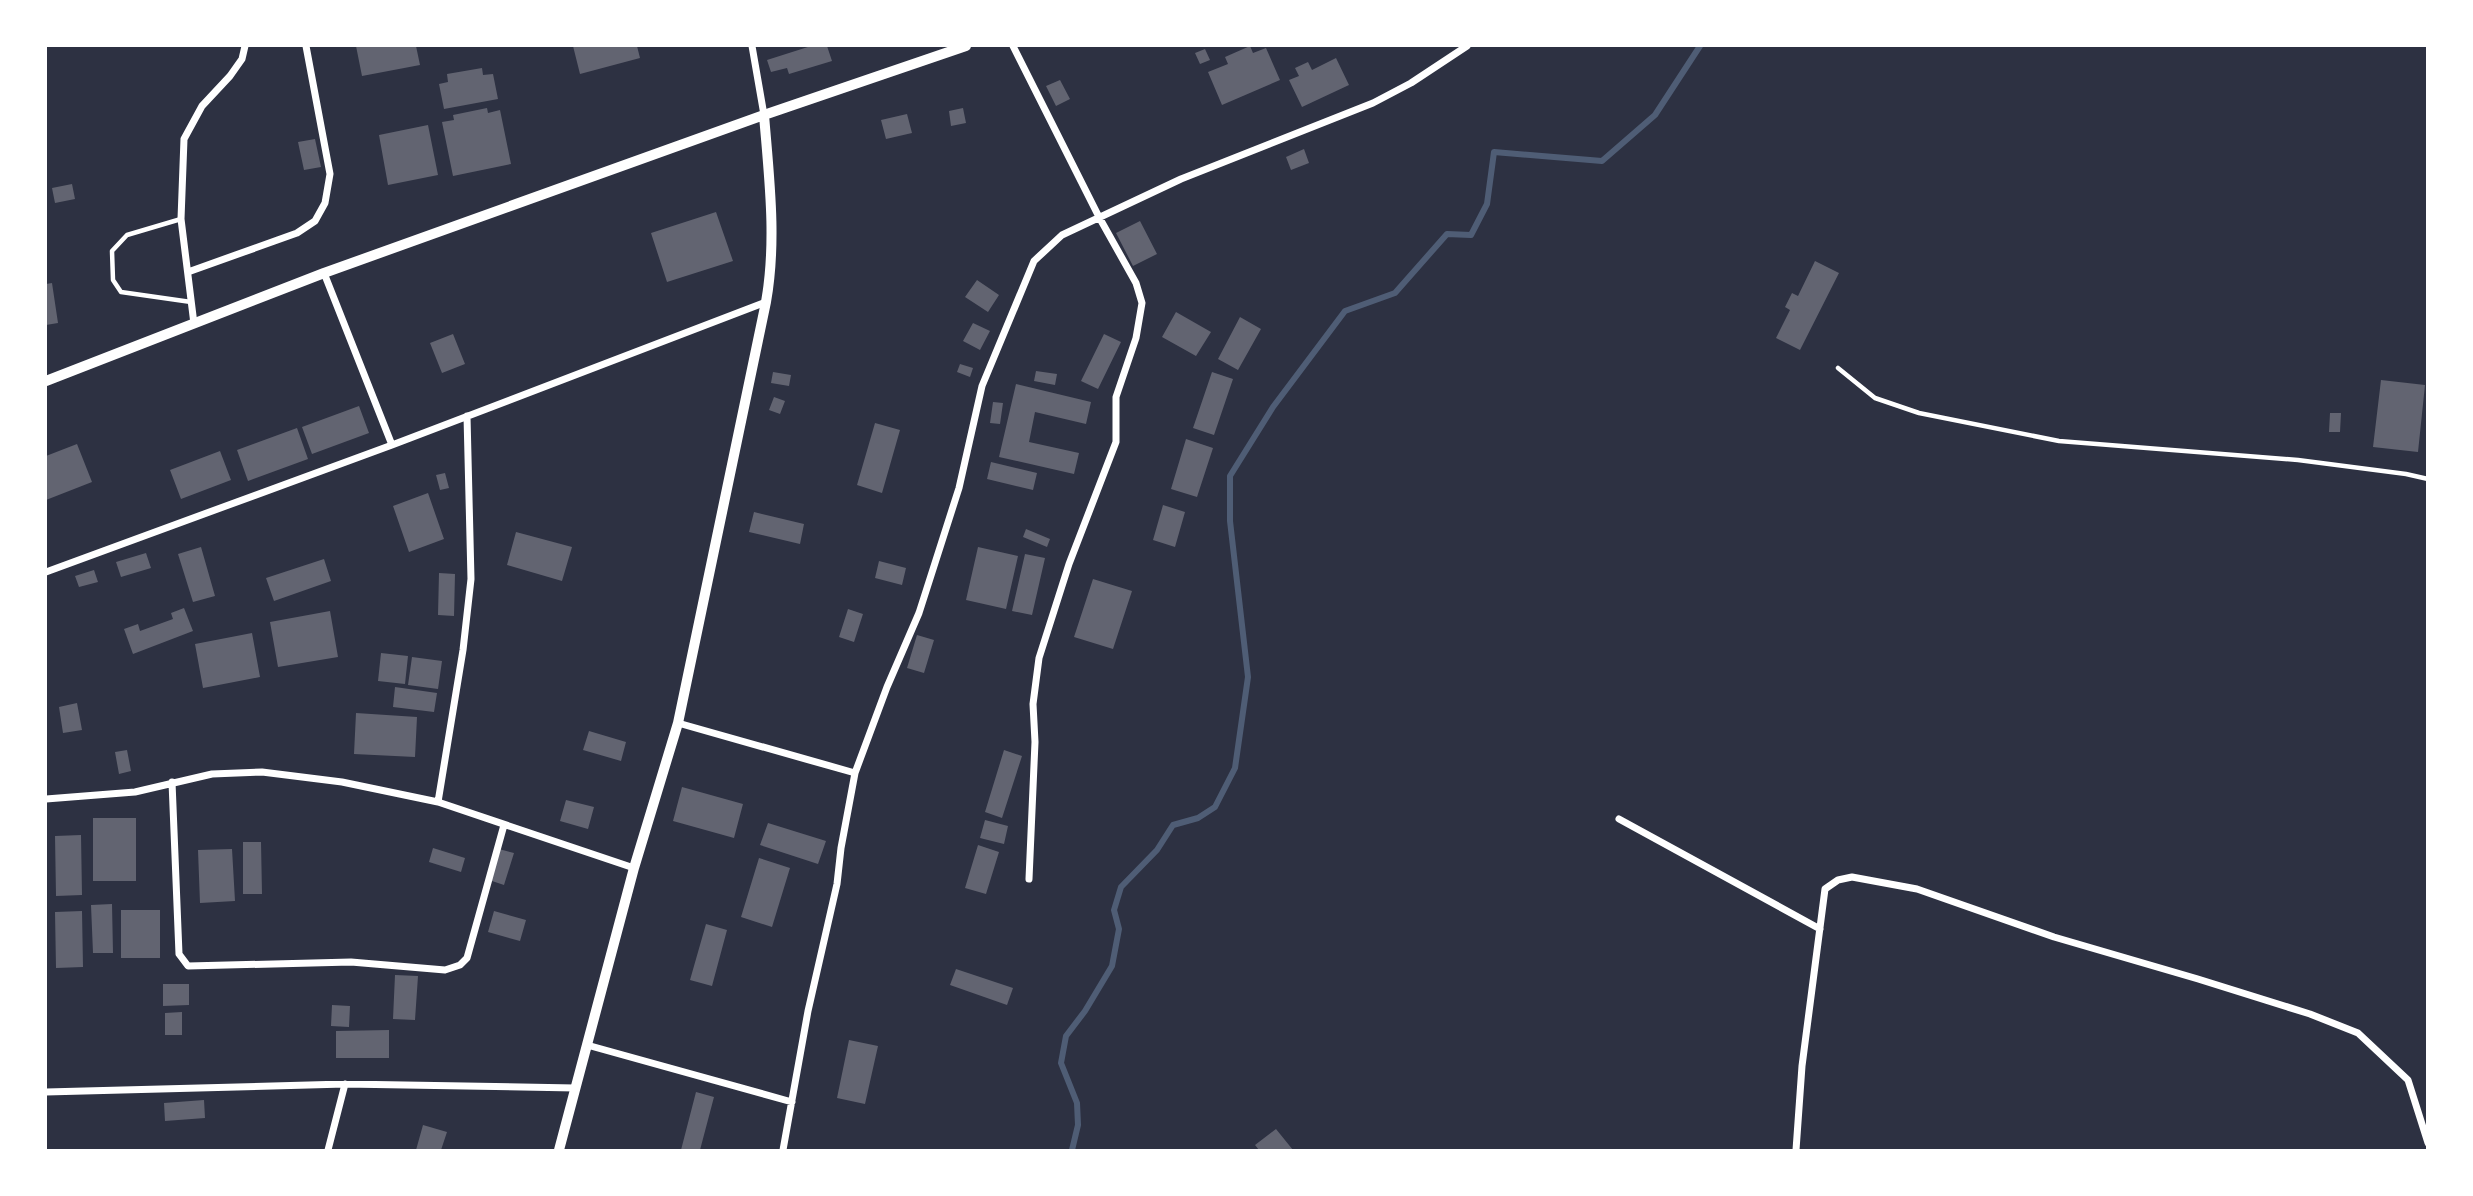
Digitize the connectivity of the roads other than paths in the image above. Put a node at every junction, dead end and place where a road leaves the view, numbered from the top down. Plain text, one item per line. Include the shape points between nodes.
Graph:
1 (244, 46) edge
2 (306, 46) edge
3 (752, 46) edge
4 (966, 46) edge
5 (1013, 46) edge
6 (1467, 46) edge
7 (764, 115) junction
8 (1099, 218) junction
9 (181, 219) junction
10 (188, 272) junction
11 (324, 273) junction
12 (191, 302) junction
13 (766, 302) junction
14 (194, 324) junction
15 (1838, 368) dead end
16 (46, 381) edge
17 (467, 416) junction
18 (392, 444) junction
19 (2427, 479) edge
20 (46, 572) edge
21 (678, 723) junction
22 (855, 773) junction
23 (172, 782) junction
24 (46, 799) edge
25 (438, 802) junction
26 (1619, 819) dead end
27 (505, 825) junction
28 (634, 868) junction
29 (1030, 879) dead end
30 (1819, 929) junction
31 (587, 1045) junction
32 (345, 1084) junction
33 (575, 1088) junction
34 (46, 1092) edge
35 (792, 1102) junction
36 (2427, 1143) edge
37 (328, 1150) edge
38 (559, 1150) edge
39 (783, 1150) edge
40 (1796, 1150) edge

1 - 9 street via 242,59 201,106 184,139
2 - 10 street via 330,174 326,203 315,221 297,233
3 - 7 street
4 - 7 street
5 - 8 street
6 - 8 street via 1373,103 1181,179
7 - 11 street
7 - 13 street via 772,268
8 - 22 street via 1062,235 1034,261 982,386 959,488 919,613
8 - 29 street via 1136,283 1142,303 1136,338 1115,397 1115,442 1039,658 1033,704
9 - 10 street
9 - 12 lane via 127,235 112,251 113,280 121,292
10 - 12 street
11 - 14 street
11 - 18 street
12 - 14 street
13 - 17 street
13 - 21 street
14 - 16 street
15 - 19 lane via 1875,398 1919,413 2059,441 2298,460
17 - 18 street
17 - 25 street via 471,579
18 - 20 street
21 - 22 street
21 - 28 street
22 - 35 street
23 - 24 street via 135,792
23 - 25 street via 212,774 262,772 342,782
23 - 27 street via 179,954 188,966 351,962 445,970 460,965 467,958
25 - 27 street
26 - 30 street
27 - 28 street
28 - 31 street
30 - 36 street via 1825,889 1852,877 1917,889 2054,937 2310,1014 2358,1033 2408,1080
30 - 40 street
31 - 33 street
31 - 35 street
32 - 33 street
32 - 34 street
32 - 37 street
33 - 38 street
35 - 39 street

